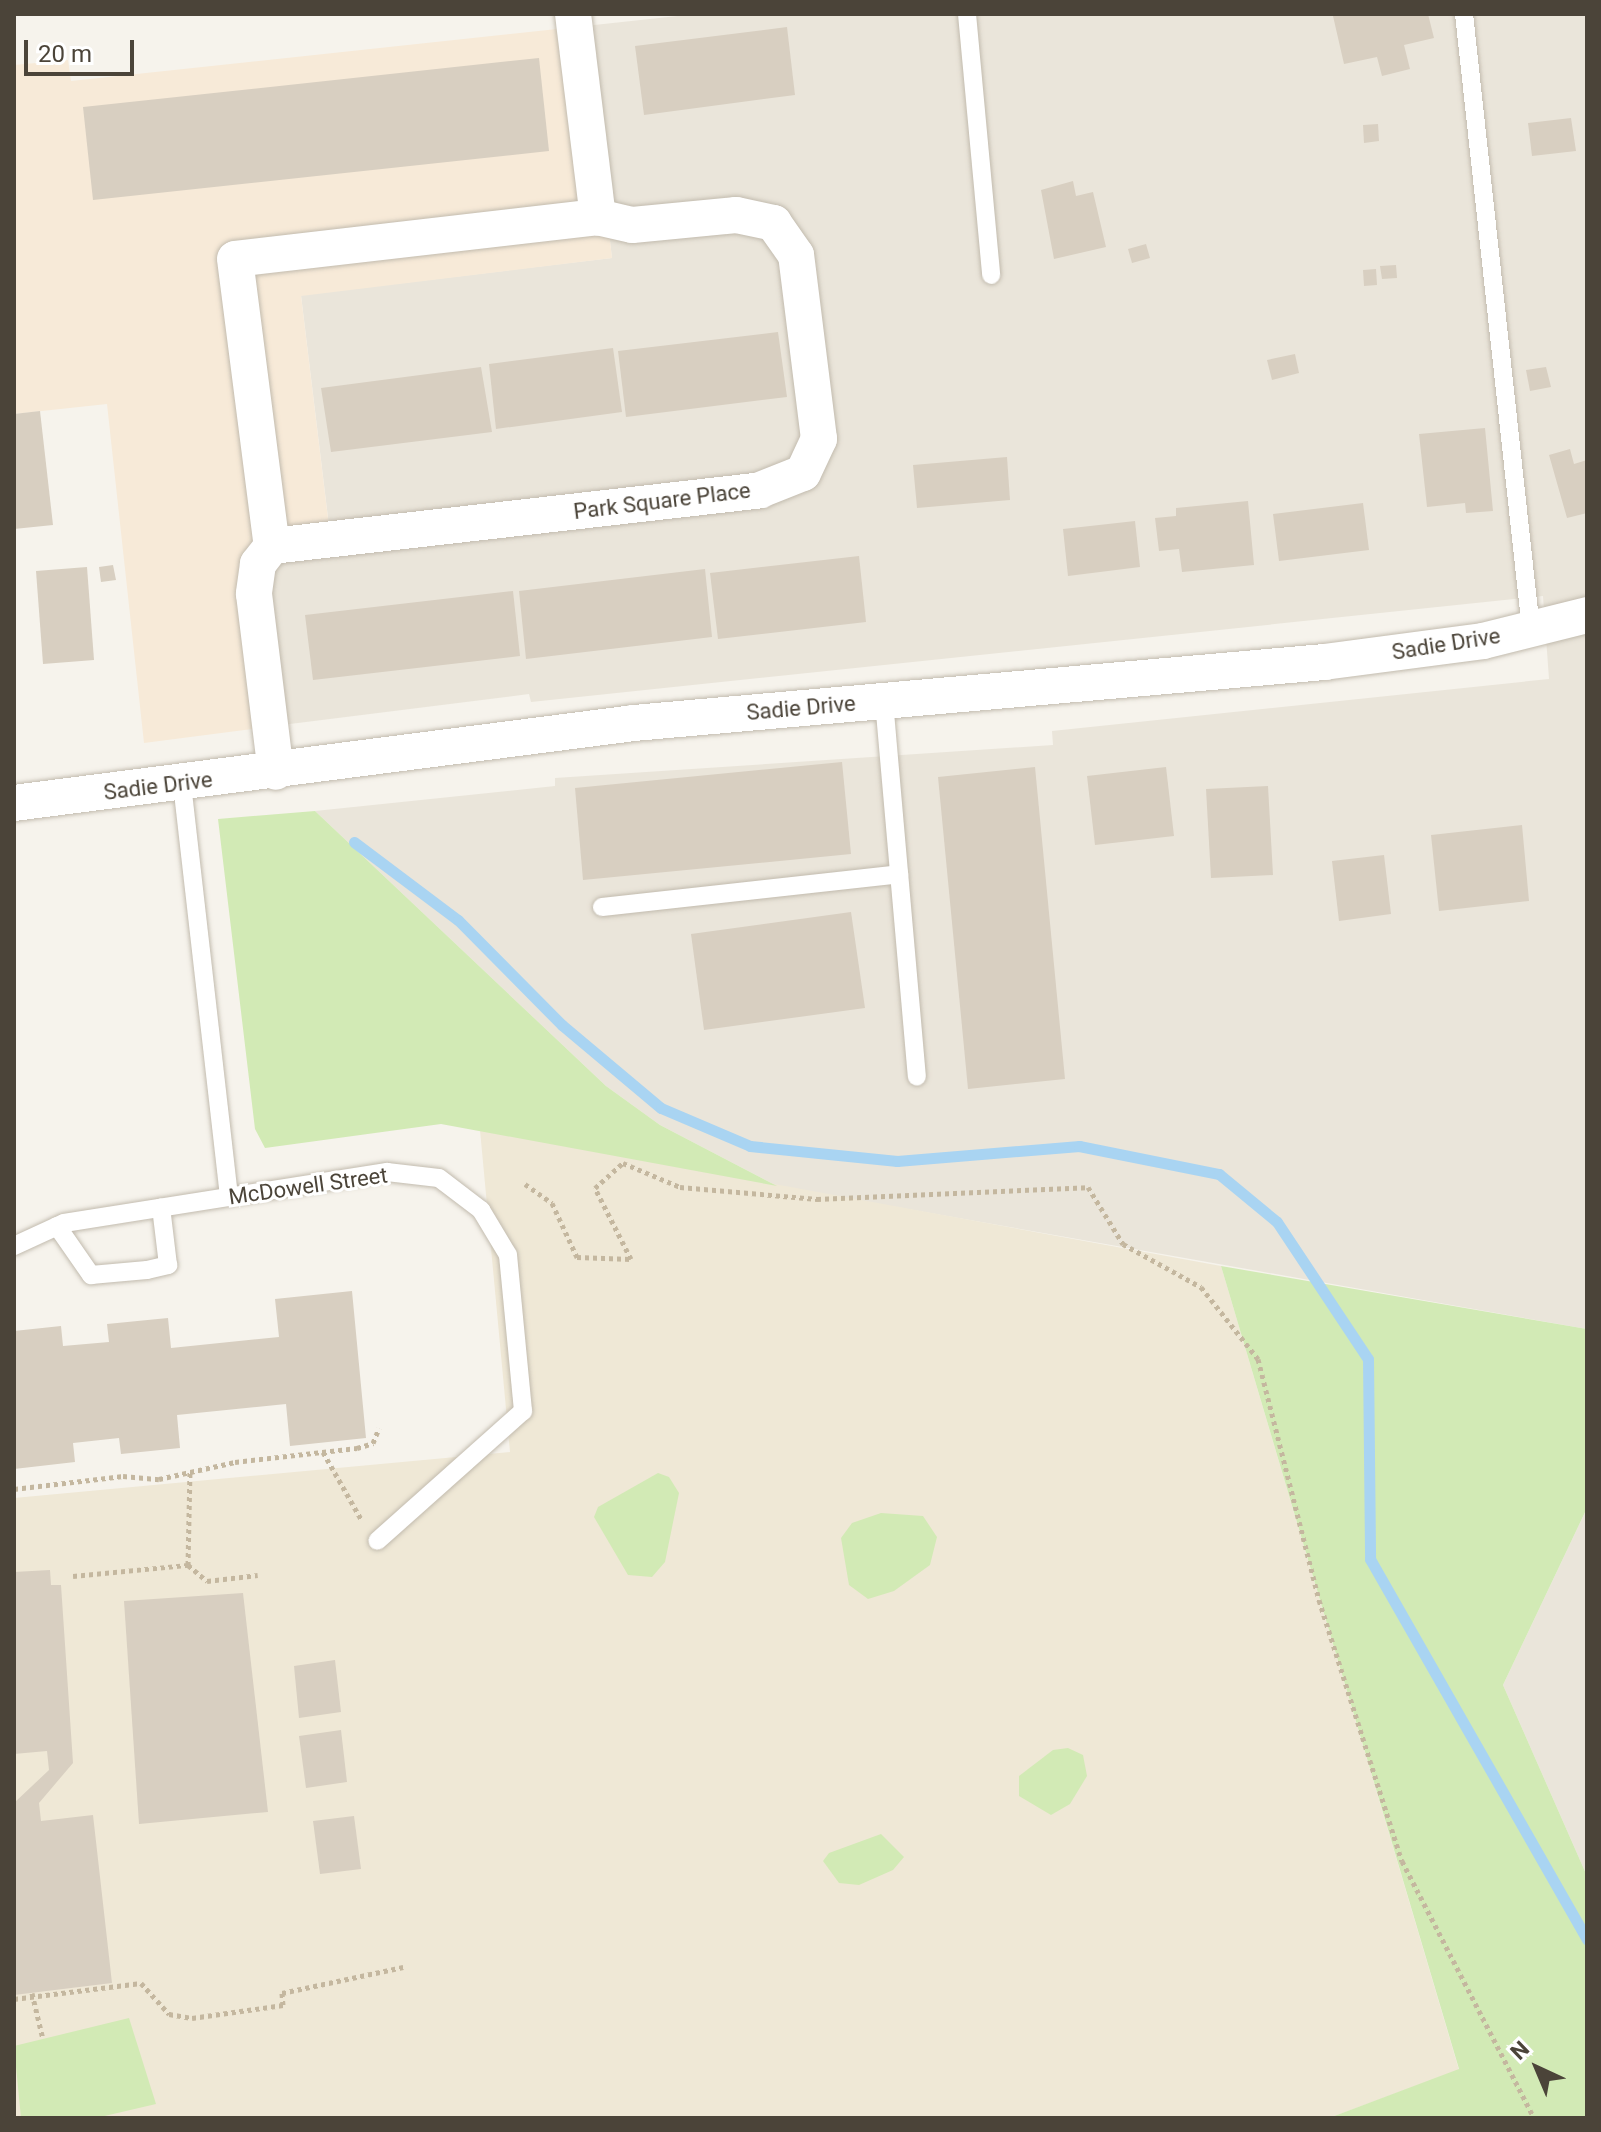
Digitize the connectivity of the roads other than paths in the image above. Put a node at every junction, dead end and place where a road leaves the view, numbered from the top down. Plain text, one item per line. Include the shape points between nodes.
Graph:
1 (573, 14) edge
2 (967, 14) edge
3 (1464, 14) edge
4 (598, 217) junction
5 (991, 275) dead end
6 (272, 546) junction
7 (1587, 615) edge
8 (1531, 630) junction
9 (884, 701) junction
10 (276, 772) junction
11 (182, 784) junction
12 (14, 803) edge
13 (899, 874) junction
14 (602, 907) dead end
15 (917, 1077) dead end
16 (229, 1196) junction
17 (161, 1207) junction
18 (57, 1226) junction
19 (14, 1246) edge
20 (377, 1541) dead end

1 - 4 street
2 - 5 lane
3 - 8 lane
4 - 6 street, Park Square Place via 235,259
4 - 6 street, Park Square Place via 632,225 736,215 774,223 796,255 819,439 803,473 760,490
6 - 10 street via 258,564 254,594
7 - 8 street, Sadie Drive
8 - 9 street, Sadie Drive via 1324,662
9 - 10 street, Sadie Drive via 634,723
9 - 13 lane
10 - 11 street, Sadie Drive
11 - 12 street, Sadie Drive
11 - 16 lane
13 - 14 lane
13 - 15 lane
16 - 17 lane, McDowell Street
16 - 20 lane, McDowell Street via 387,1172 439,1178 481,1210 508,1255 523,1411
17 - 18 lane, McDowell Street
17 - 18 lane via 168,1265 147,1270 91,1275
18 - 19 lane, McDowell Street

